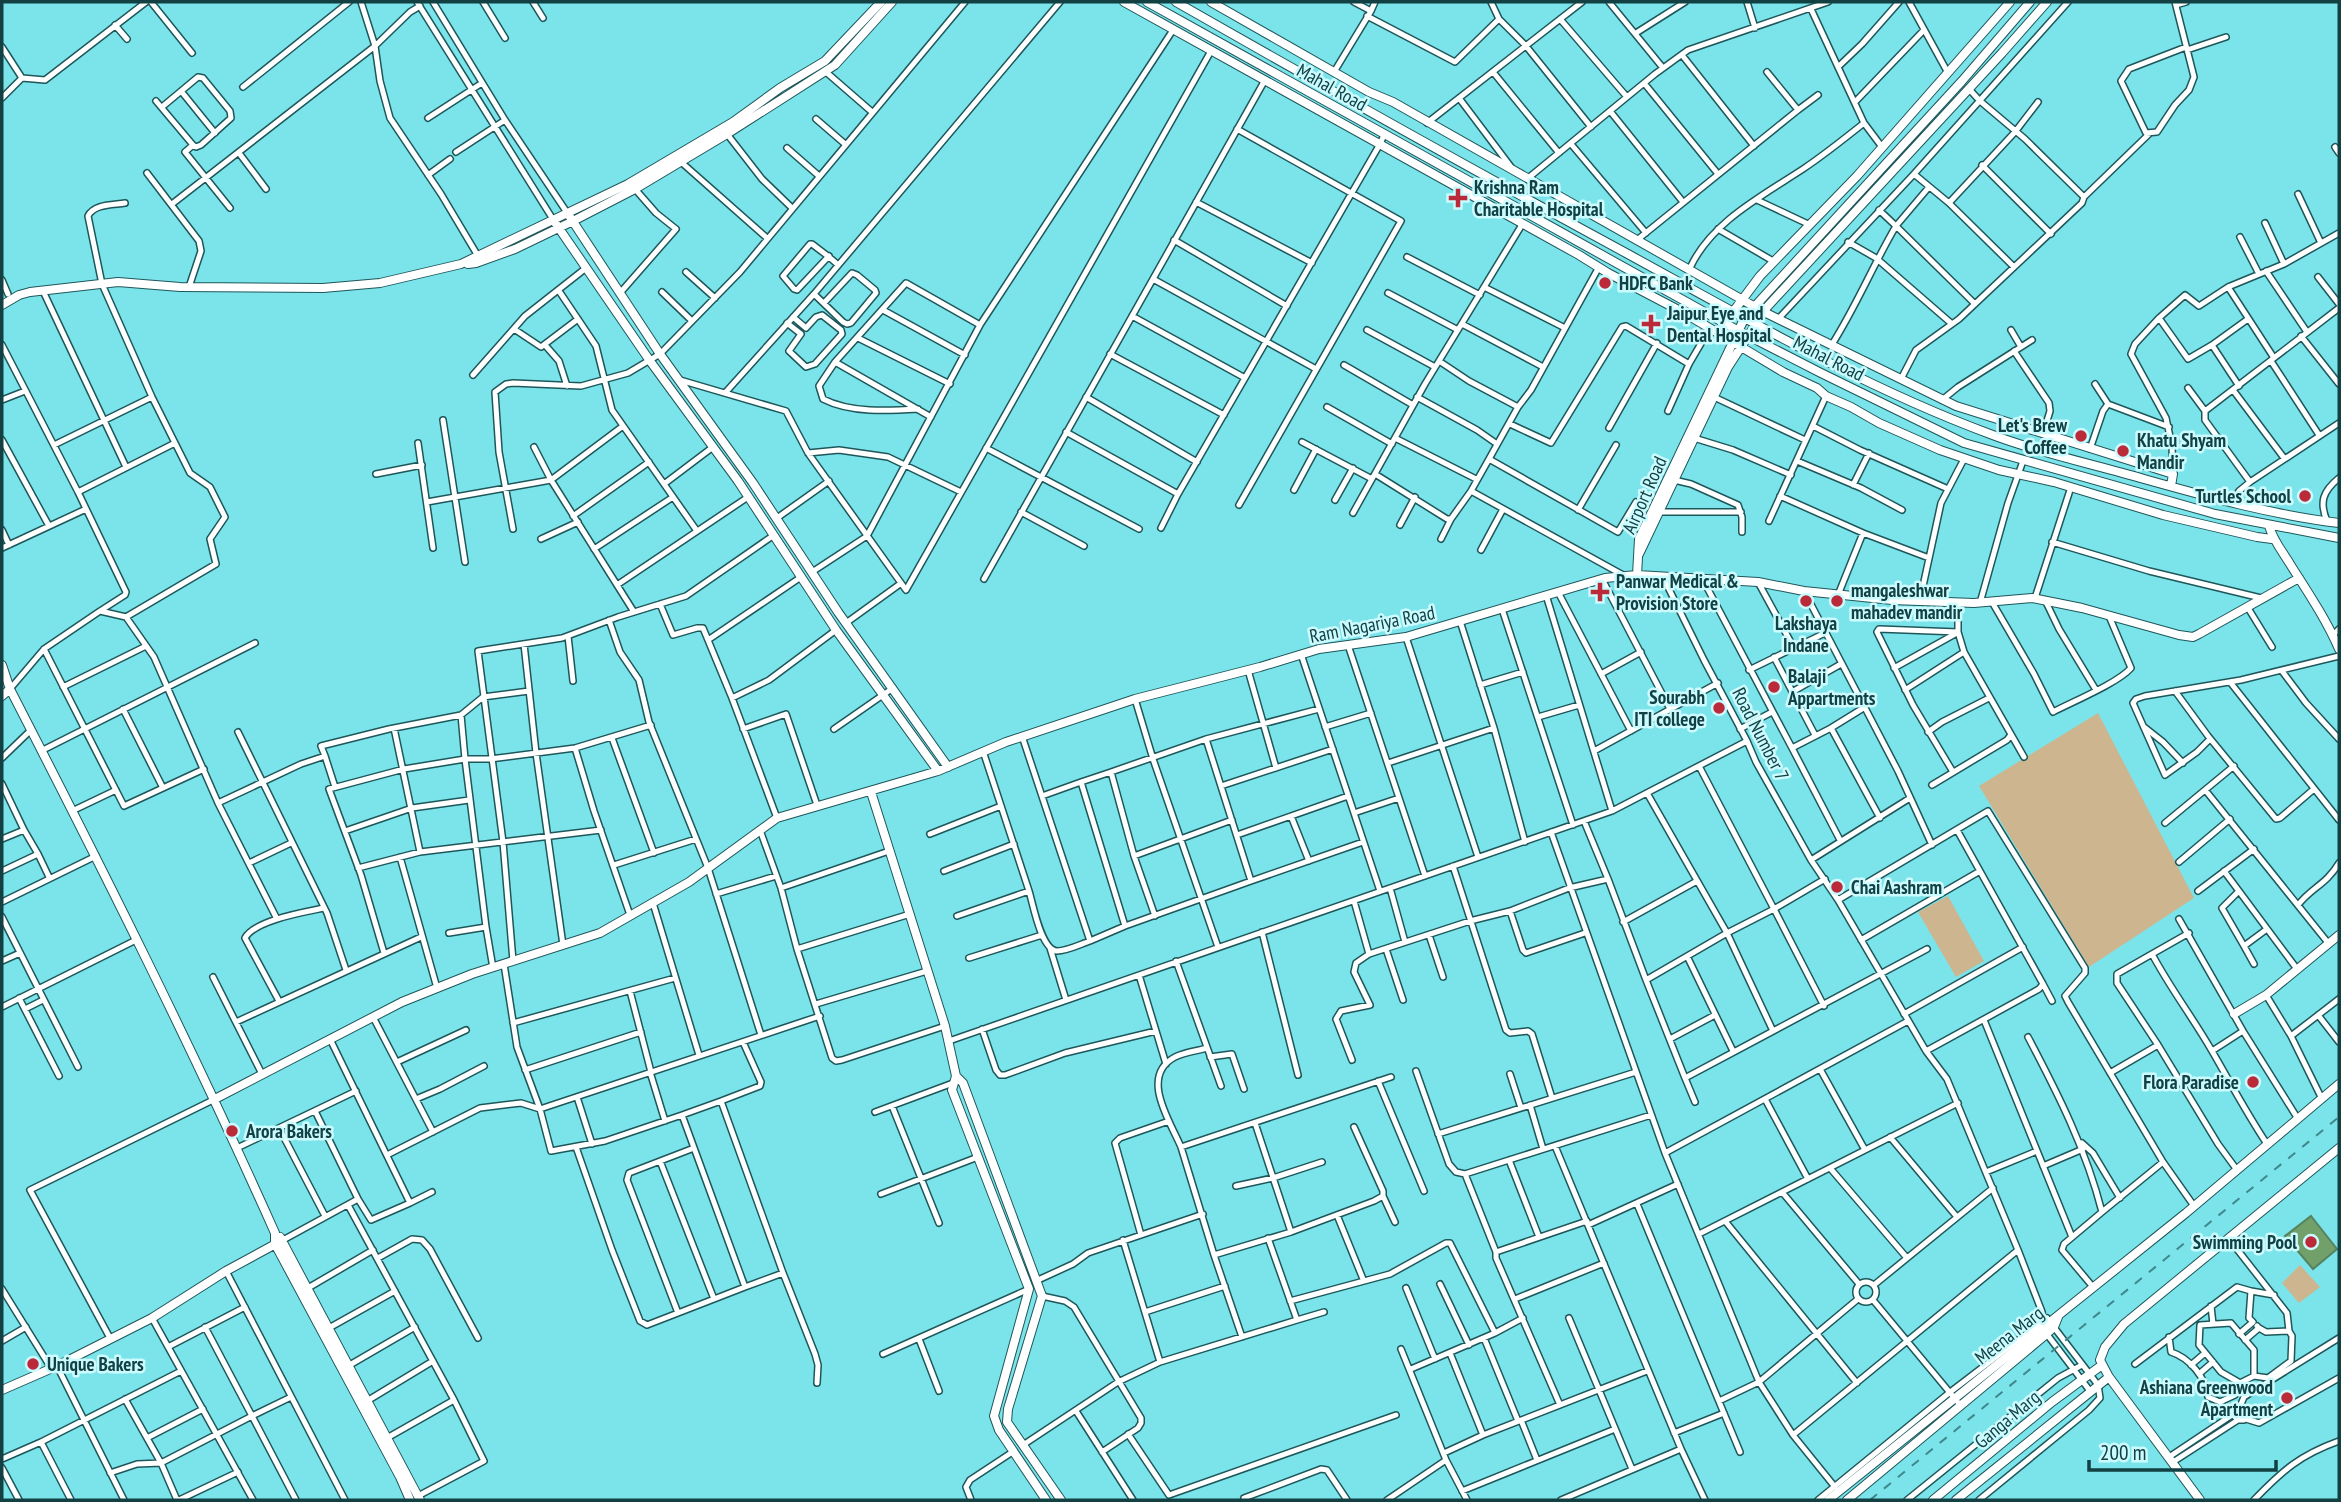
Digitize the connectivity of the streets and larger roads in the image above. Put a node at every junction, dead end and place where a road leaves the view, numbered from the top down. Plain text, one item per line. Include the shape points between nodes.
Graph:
1 (149, 2) edge
2 (349, 2) edge
3 (361, 2) edge
4 (433, 2) edge
5 (483, 2) edge
6 (533, 2) edge
7 (881, 2) edge
8 (892, 2) edge
9 (965, 2) edge
10 (1060, 2) edge
11 (1124, 2) edge
12 (1147, 2) edge
13 (1176, 2) edge
14 (1211, 2) edge
15 (1354, 2) edge
16 (1375, 2) edge
17 (1491, 2) edge
18 (1582, 2) edge
19 (1609, 2) edge
20 (1685, 2) edge
21 (1747, 2) edge
22 (1828, 2) edge
23 (1899, 2) edge
24 (1909, 2) edge
25 (2010, 2) edge
26 (2030, 2) edge
27 (2047, 2) edge
28 (2068, 2) edge
29 (2186, 2) edge
30 (2175, 3) edge
31 (419, 4) edge
32 (1814, 6) edge
33 (1369, 13) junction
34 (543, 18) dead end
35 (1499, 19) junction
36 (1560, 19) junction
37 (115, 25) junction
38 (1755, 27) junction
39 (1173, 30) junction
40 (1924, 30) junction
41 (1636, 33) junction
42 (2226, 37) dead end
43 (505, 38) dead end
44 (127, 39) dead end
45 (375, 46) junction
46 (1526, 46) junction
47 (2, 47) edge
48 (2186, 49) junction
49 (1211, 51) junction
50 (192, 52) dead end
51 (1682, 55) junction
52 (1838, 67) junction
53 (1663, 68) junction
54 (826, 72) junction
55 (1334, 72) junction
56 (1493, 72) junction
57 (1767, 72) dead end
58 (1949, 73) junction
59 (22, 78) junction
60 (1265, 80) junction
61 (482, 83) junction
62 (1644, 83) junction
63 (243, 88) dead end
64 (1969, 89) junction
65 (471, 90) junction
66 (181, 91) junction
67 (1818, 95) dead end
68 (1627, 97) junction
69 (2, 98) edge
70 (1459, 98) junction
71 (156, 101) dead end
72 (1980, 101) junction
73 (1855, 102) junction
74 (2038, 102) dead end
75 (162, 107) junction
76 (1798, 110) junction
77 (1611, 111) junction
78 (872, 112) junction
79 (428, 118) dead end
80 (816, 119) dead end
81 (505, 120) junction
82 (1427, 123) junction
83 (1864, 123) junction
84 (494, 127) junction
85 (1591, 127) junction
86 (1237, 129) junction
87 (2015, 132) junction
88 (215, 133) junction
89 (727, 134) junction
90 (2149, 134) junction
91 (1384, 135) junction
92 (1414, 137) junction
93 (845, 144) junction
94 (1380, 144) junction
95 (1571, 144) junction
96 (192, 145) junction
97 (1754, 146) junction
98 (1882, 147) junction
99 (2335, 147) dead end
100 (787, 148) dead end
101 (456, 152) dead end
102 (2339, 152) edge
103 (239, 153) junction
104 (1559, 153) junction
105 (450, 159) dead end
106 (681, 162) junction
107 (1982, 165) junction
108 (147, 173) dead end
109 (1515, 173) junction
110 (428, 174) junction
111 (1718, 174) junction
112 (1914, 174) junction
113 (818, 176) junction
114 (207, 178) junction
115 (1527, 179) junction
116 (1929, 187) junction
117 (267, 189) dead end
118 (635, 189) junction
119 (1352, 193) junction
120 (1516, 193) junction
121 (2298, 194) dead end
122 (2084, 197) junction
123 (1757, 200) junction
124 (1196, 202) junction
125 (1683, 202) junction
126 (125, 203) dead end
127 (1949, 203) junction
128 (172, 204) junction
129 (230, 208) dead end
130 (792, 208) junction
131 (1879, 210) junction
132 (571, 218) junction
133 (1522, 223) junction
134 (2265, 223) dead end
135 (556, 225) junction
136 (1808, 225) junction
137 (1896, 226) junction
138 (1718, 229) junction
139 (1646, 233) junction
140 (2051, 233) junction
141 (2339, 233) edge
142 (2240, 237) dead end
143 (767, 238) junction
144 (1174, 240) junction
145 (1636, 241) junction
146 (1848, 242) junction
147 (2321, 243) junction
148 (1627, 254) junction
149 (829, 256) junction
150 (1407, 257) dead end
151 (478, 258) junction
152 (1877, 258) junction
153 (1773, 261) junction
154 (600, 263) junction
155 (1311, 263) junction
156 (2284, 264) junction
157 (838, 265) junction
158 (1599, 267) junction
159 (2014, 267) junction
160 (1690, 268) junction
161 (588, 270) junction
162 (2266, 271) junction
163 (686, 272) dead end
164 (2259, 274) junction
165 (2318, 277) dead end
166 (1153, 279) junction
167 (2, 280) edge
168 (102, 284) junction
169 (1484, 286) junction
170 (189, 287) junction
171 (2228, 287) junction
172 (43, 291) junction
173 (559, 291) junction
174 (662, 292) dead end
175 (620, 293) junction
176 (1388, 293) dead end
177 (814, 294) junction
178 (1480, 295) junction
179 (715, 298) junction
180 (5, 299) edge
181 (1743, 300) junction
182 (824, 303) junction
183 (1975, 304) junction
184 (1287, 306) junction
185 (1753, 306) junction
186 (2337, 308) edge
187 (883, 310) junction
188 (1733, 312) junction
189 (1764, 312) junction
190 (1132, 316) junction
191 (793, 317) junction
192 (1745, 317) junction
193 (1779, 318) junction
194 (2159, 318) junction
195 (578, 319) junction
196 (2248, 319) junction
197 (2339, 319) edge
198 (692, 321) junction
199 (788, 323) junction
200 (1756, 324) junction
201 (1952, 324) junction
202 (980, 325) junction
203 (1460, 327) junction
204 (1565, 328) junction
205 (1710, 328) junction
206 (514, 329) junction
207 (1367, 330) dead end
208 (1737, 330) junction
209 (2011, 330) dead end
210 (804, 331) junction
211 (1769, 331) junction
212 (2307, 332) junction
213 (1749, 335) junction
214 (2301, 336) junction
215 (858, 338) junction
216 (2032, 340) dead end
217 (1732, 341) junction
218 (1266, 342) junction
219 (1657, 343) junction
220 (2, 345) edge
221 (545, 345) junction
222 (2212, 345) junction
223 (1741, 346) junction
224 (1831, 346) junction
225 (2021, 347) junction
226 (2014, 351) junction
227 (660, 354) junction
228 (1110, 354) junction
229 (965, 355) junction
230 (2273, 360) junction
231 (650, 361) junction
232 (835, 362) junction
233 (1437, 364) junction
234 (1689, 364) junction
235 (1344, 365) dead end
236 (1543, 367) junction
237 (1316, 369) junction
238 (473, 374) dead end
239 (1245, 378) junction
240 (1901, 379) junction
241 (605, 380) junction
242 (679, 380) junction
243 (950, 384) junction
244 (2095, 384) dead end
245 (2339, 384) edge
246 (567, 386) junction
247 (2188, 388) dead end
248 (2236, 388) junction
249 (25, 391) junction
250 (725, 393) junction
251 (1826, 396) junction
252 (152, 397) junction
253 (1086, 397) junction
254 (1418, 397) junction
255 (1714, 397) junction
256 (2, 400) edge
257 (1942, 400) junction
258 (2108, 404) junction
259 (1413, 405) junction
260 (1327, 407) dead end
261 (1518, 407) junction
262 (918, 409) junction
263 (1668, 411) dead end
264 (2205, 411) junction
265 (1224, 415) junction
266 (931, 417) junction
267 (104, 420) junction
268 (443, 421) dead end
269 (2339, 423) edge
270 (1510, 424) junction
271 (623, 426) junction
272 (1813, 426) junction
273 (2169, 427) junction
274 (1609, 428) dead end
275 (1066, 432) junction
276 (2043, 434) junction
277 (2319, 435) junction
278 (1694, 438) junction
279 (2, 440) edge
280 (1805, 440) junction
281 (1393, 441) junction
282 (1302, 442) dead end
283 (175, 443) junction
284 (418, 443) dead end
285 (1497, 444) junction
286 (1616, 444) dead end
287 (54, 445) junction
288 (534, 447) dead end
289 (713, 447) junction
290 (986, 448) junction
291 (1316, 449) junction
292 (2090, 449) junction
293 (808, 453) junction
294 (1869, 453) junction
295 (2284, 458) junction
296 (1489, 459) junction
297 (1964, 459) junction
298 (1797, 461) junction
299 (2023, 461) junction
300 (649, 462) junction
301 (1197, 462) junction
302 (905, 465) junction
303 (422, 466) junction
304 (126, 467) junction
305 (1353, 468) junction
306 (376, 474) dead end
307 (2173, 474) junction
308 (1791, 475) junction
309 (2018, 475) junction
310 (1041, 476) junction
311 (1374, 477) junction
312 (2339, 478) edge
313 (1476, 479) junction
314 (551, 480) junction
315 (1674, 480) junction
316 (829, 481) junction
317 (2250, 482) junction
318 (664, 484) junction
319 (1853, 485) junction
320 (2171, 486) junction
321 (505, 487) junction
322 (2071, 487) junction
323 (1948, 489) junction
324 (1294, 490) dead end
325 (1471, 491) junction
326 (78, 492) junction
327 (961, 492) junction
328 (1178, 494) junction
329 (748, 496) junction
330 (1780, 496) junction
331 (454, 497) junction
332 (673, 497) junction
333 (1415, 497) junction
334 (1335, 500) dead end
335 (427, 502) junction
336 (1636, 502) dead end
337 (2234, 502) junction
338 (1239, 505) dead end
339 (86, 509) junction
340 (1503, 509) junction
341 (1578, 510) junction
342 (1902, 510) dead end
343 (1021, 512) junction
344 (1660, 512) junction
345 (1741, 512) junction
346 (1353, 513) dead end
347 (573, 516) junction
348 (777, 518) junction
349 (1451, 519) junction
350 (1769, 521) dead end
351 (578, 522) junction
352 (2327, 522) junction
353 (2339, 523) edge
354 (1400, 525) dead end
355 (48, 526) junction
356 (2269, 526) junction
357 (1161, 528) dead end
358 (1139, 529) dead end
359 (2, 530) edge
360 (513, 530) dead end
361 (697, 531) junction
362 (1742, 532) dead end
363 (1863, 533) junction
364 (774, 535) junction
365 (867, 536) junction
366 (2339, 538) edge
367 (1441, 539) dead end
368 (2272, 539) junction
369 (541, 540) dead end
370 (2052, 542) junction
371 (9, 545) junction
372 (1084, 546) dead end
373 (2, 548) edge
374 (433, 548) dead end
375 (594, 549) junction
376 (1481, 550) dead end
377 (1637, 556) junction
378 (1929, 558) junction
379 (465, 562) dead end
380 (812, 572) junction
381 (1623, 575) junction
382 (1637, 575) junction
383 (801, 577) junction
384 (1663, 577) junction
385 (1701, 577) junction
386 (2299, 578) junction
387 (984, 579) dead end
388 (1602, 579) junction
389 (1758, 582) junction
390 (900, 584) junction
391 (617, 585) junction
392 (1804, 591) junction
393 (1558, 592) junction
394 (1546, 595) junction
395 (1838, 595) junction
396 (2035, 598) junction
397 (2264, 598) junction
398 (1920, 600) junction
399 (2045, 600) junction
400 (1992, 602) junction
401 (1958, 603) junction
402 (1980, 603) junction
403 (660, 604) junction
404 (2248, 608) junction
405 (1502, 609) junction
406 (100, 611) junction
407 (634, 612) junction
408 (2109, 616) junction
409 (126, 617) junction
410 (609, 620) junction
411 (1460, 621) junction
412 (846, 623) junction
413 (836, 630) junction
414 (1958, 632) junction
415 (2336, 632) edge
416 (1825, 633) junction
417 (568, 636) junction
418 (1406, 637) junction
419 (708, 640) junction
420 (254, 643) dead end
421 (524, 644) junction
422 (1348, 645) junction
423 (146, 646) junction
424 (2272, 647) dead end
425 (1794, 648) junction
426 (44, 649) junction
427 (2339, 649) edge
428 (1641, 652) junction
429 (1964, 652) junction
430 (1301, 654) junction
431 (2339, 656) edge
432 (1774, 657) junction
433 (1841, 664) junction
434 (2, 665) edge
435 (1894, 668) junction
436 (1248, 670) junction
437 (1749, 670) junction
438 (2282, 671) junction
439 (1523, 672) junction
440 (1601, 674) junction
441 (2, 681) edge
442 (573, 681) dead end
443 (1718, 682) junction
444 (2230, 682) junction
445 (1480, 685) junction
446 (167, 686) junction
447 (63, 687) junction
448 (892, 688) junction
449 (10, 689) junction
450 (1905, 690) junction
451 (2096, 690) junction
452 (529, 691) junction
453 (2175, 691) junction
454 (1792, 692) junction
455 (883, 695) junction
456 (2, 696) edge
457 (483, 697) junction
458 (732, 698) junction
459 (1989, 698) junction
460 (1135, 699) junction
461 (1580, 705) junction
462 (1865, 708) junction
463 (123, 709) junction
464 (1319, 709) junction
465 (1670, 709) junction
466 (1772, 712) junction
467 (1371, 713) junction
468 (461, 715) junction
469 (1538, 717) junction
470 (1263, 724) junction
471 (2141, 724) junction
472 (651, 725) junction
473 (1325, 727) junction
474 (394, 728) junction
475 (1831, 728) junction
476 (84, 729) junction
477 (743, 729) junction
478 (834, 729) dead end
479 (1493, 729) junction
480 (1740, 729) junction
481 (31, 730) junction
482 (1631, 731) junction
483 (238, 732) dead end
484 (1928, 732) junction
485 (1815, 735) junction
486 (1022, 736) junction
487 (2010, 736) junction
488 (612, 738) junction
489 (2210, 738) junction
490 (1206, 739) junction
491 (2339, 739) edge
492 (1747, 741) junction
493 (1441, 745) junction
494 (575, 748) junction
495 (1792, 748) junction
496 (1333, 750) junction
497 (41, 751) junction
498 (983, 751) junction
499 (1594, 751) junction
500 (536, 753) junction
501 (325, 756) junction
502 (2024, 757) dead end
503 (2, 758) edge
504 (465, 759) junction
505 (490, 759) junction
506 (1153, 759) junction
507 (1388, 763) junction
508 (2183, 763) junction
509 (948, 766) junction
510 (1699, 766) junction
511 (2234, 766) junction
512 (1276, 768) junction
513 (204, 769) junction
514 (404, 769) junction
515 (938, 771) junction
516 (1111, 772) junction
517 (1953, 772) junction
518 (1081, 782) junction
519 (264, 783) junction
520 (2, 784) edge
521 (1932, 785) dead end
522 (1221, 786) junction
523 (163, 788) junction
524 (335, 788) junction
525 (2314, 789) junction
526 (116, 790) junction
527 (2206, 791) junction
528 (871, 792) junction
529 (1647, 793) junction
530 (1041, 796) junction
531 (1348, 796) junction
532 (1399, 798) junction
533 (1910, 798) junction
534 (470, 800) junction
535 (218, 803) junction
536 (817, 805) junction
537 (1001, 806) junction
538 (412, 808) junction
539 (72, 811) junction
540 (1612, 811) junction
541 (1354, 813) junction
542 (1291, 816) junction
543 (777, 818) junction
544 (1880, 818) junction
545 (2230, 819) junction
546 (1232, 820) junction
547 (2339, 820) edge
548 (1584, 821) junction
549 (2165, 823) dead end
550 (1573, 825) junction
551 (24, 830) junction
552 (601, 830) junction
553 (760, 830) junction
554 (1957, 830) junction
555 (345, 831) junction
556 (1550, 832) junction
557 (930, 834) dead end
558 (1237, 835) junction
559 (549, 837) junction
560 (2, 839) edge
561 (696, 839) junction
562 (1181, 840) junction
563 (1840, 840) junction
564 (503, 842) junction
565 (1363, 842) junction
566 (1525, 842) junction
567 (291, 843) junction
568 (1014, 844) junction
569 (475, 845) junction
570 (1932, 845) junction
571 (2254, 849) junction
572 (889, 851) junction
573 (420, 852) junction
574 (654, 853) junction
575 (38, 854) junction
576 (96, 856) junction
577 (1134, 856) junction
578 (400, 857) junction
579 (1478, 857) junction
580 (1811, 860) junction
581 (1309, 861) junction
582 (2179, 862) dead end
583 (249, 863) junction
584 (2339, 863) edge
585 (614, 866) junction
586 (1452, 866) junction
587 (358, 868) junction
588 (708, 868) junction
589 (944, 871) dead end
590 (2224, 871) junction
591 (2, 872) edge
592 (1980, 872) junction
593 (776, 876) junction
594 (1426, 876) junction
595 (49, 877) junction
596 (1608, 879) junction
597 (1825, 879) junction
598 (1251, 881) junction
599 (1697, 881) junction
600 (780, 888) junction
601 (1390, 888) junction
602 (1569, 888) junction
603 (1029, 891) junction
604 (1380, 891) junction
605 (2198, 891) dead end
606 (2239, 891) junction
607 (716, 894) junction
608 (1200, 899) junction
609 (1838, 900) junction
610 (1354, 901) junction
611 (2, 902) edge
612 (653, 903) junction
613 (2298, 905) junction
614 (324, 908) junction
615 (1774, 909) junction
616 (1510, 911) junction
617 (909, 914) junction
618 (630, 915) junction
619 (957, 916) dead end
620 (1155, 916) junction
621 (2, 917) edge
622 (277, 919) junction
623 (2179, 919) dead end
624 (1470, 921) junction
625 (1623, 922) junction
626 (1125, 926) junction
627 (485, 927) junction
628 (2266, 929) junction
629 (1262, 932) junction
630 (9, 933) junction
631 (449, 933) dead end
632 (1585, 933) junction
633 (1727, 933) junction
634 (2189, 933) junction
635 (1429, 934) junction
636 (1042, 935) junction
637 (2339, 935) edge
638 (2, 936) edge
639 (421, 937) junction
640 (136, 940) junction
641 (1861, 940) junction
642 (1090, 942) junction
643 (1405, 942) junction
644 (2329, 944) junction
645 (563, 945) junction
646 (2244, 946) junction
647 (1218, 947) junction
648 (2023, 947) junction
649 (1050, 948) junction
650 (1386, 949) junction
651 (1927, 949) dead end
652 (797, 950) junction
653 (20, 953) junction
654 (384, 953) junction
655 (1369, 954) junction
656 (2152, 954) junction
657 (1687, 956) junction
658 (969, 958) dead end
659 (2, 961) edge
660 (1175, 961) junction
661 (509, 962) junction
662 (2254, 964) dead end
663 (493, 968) junction
664 (2297, 969) junction
665 (346, 970) junction
666 (927, 971) junction
667 (1139, 975) junction
668 (1881, 975) junction
669 (213, 977) dead end
670 (1443, 977) dead end
671 (676, 978) junction
672 (1646, 980) junction
673 (2043, 984) junction
674 (37, 989) junction
675 (436, 989) junction
676 (630, 991) junction
677 (2266, 995) junction
678 (19, 998) junction
679 (43, 1000) junction
680 (1066, 1000) junction
681 (1403, 1000) dead end
682 (279, 1001) junction
683 (2052, 1001) dead end
684 (2338, 1001) edge
685 (816, 1004) junction
686 (1824, 1006) junction
687 (2, 1007) edge
688 (25, 1009) junction
689 (1904, 1014) junction
690 (2234, 1014) junction
691 (1715, 1015) junction
692 (2318, 1015) junction
693 (820, 1016) junction
694 (373, 1017) junction
695 (1984, 1020) junction
696 (1908, 1021) junction
697 (236, 1022) junction
698 (513, 1023) junction
699 (945, 1026) junction
700 (982, 1029) junction
701 (466, 1030) dead end
702 (1156, 1031) junction
703 (1773, 1031) junction
704 (2243, 1031) junction
705 (641, 1032) junction
706 (761, 1035) junction
707 (2291, 1036) junction
708 (2028, 1037) dead end
709 (330, 1039) junction
710 (1670, 1039) junction
711 (949, 1041) junction
712 (743, 1042) junction
713 (2339, 1042) edge
714 (2158, 1045) junction
715 (1207, 1048) junction
716 (1926, 1051) junction
717 (2211, 1051) junction
718 (1733, 1052) junction
719 (699, 1055) junction
720 (1210, 1057) junction
721 (1352, 1060) dead end
722 (397, 1062) junction
723 (1166, 1063) junction
724 (484, 1066) dead end
725 (78, 1067) dead end
726 (1820, 1069) junction
727 (524, 1070) junction
728 (1416, 1071) dead end
729 (651, 1072) junction
730 (1636, 1072) junction
731 (2110, 1073) junction
732 (262, 1074) junction
733 (1510, 1074) dead end
734 (59, 1076) dead end
735 (1298, 1076) dead end
736 (1391, 1077) dead end
737 (1685, 1078) junction
738 (954, 1079) junction
739 (1378, 1081) junction
740 (2339, 1084) edge
741 (1221, 1086) dead end
742 (1244, 1089) dead end
743 (356, 1091) junction
744 (577, 1097) junction
745 (1552, 1098) junction
746 (1765, 1098) junction
747 (416, 1099) junction
748 (2322, 1099) junction
749 (213, 1100) junction
750 (721, 1101) junction
751 (1695, 1102) dead end
752 (1958, 1103) junction
753 (1530, 1104) junction
754 (892, 1105) junction
755 (1521, 1108) junction
756 (540, 1109) junction
757 (315, 1111) junction
758 (875, 1112) dead end
759 (682, 1115) junction
760 (1651, 1115) junction
761 (2298, 1119) junction
762 (665, 1121) junction
763 (1170, 1121) junction
764 (1255, 1123) junction
765 (1354, 1127) dead end
766 (279, 1128) junction
767 (433, 1132) junction
768 (1438, 1134) junction
769 (1890, 1138) junction
770 (2080, 1141) junction
771 (593, 1144) junction
772 (2267, 1144) junction
773 (1555, 1146) junction
774 (576, 1147) junction
775 (1181, 1147) junction
776 (2339, 1147) edge
777 (237, 1148) junction
778 (694, 1149) junction
779 (1543, 1149) junction
780 (2083, 1149) junction
781 (1865, 1150) junction
782 (2037, 1151) junction
783 (1665, 1153) junction
784 (387, 1155) junction
785 (978, 1157) junction
786 (1509, 1160) junction
787 (660, 1161) junction
788 (2163, 1162) junction
789 (1322, 1163) dead end
790 (2043, 1167) junction
791 (1830, 1168) junction
792 (2237, 1170) junction
793 (1986, 1172) junction
794 (1465, 1174) junction
795 (1273, 1178) junction
796 (921, 1179) junction
797 (1808, 1179) junction
798 (1678, 1184) junction
799 (1236, 1186) dead end
800 (1993, 1188) junction
801 (1424, 1191) dead end
802 (432, 1192) dead end
803 (1782, 1192) junction
804 (881, 1194) dead end
805 (1383, 1196) junction
806 (2120, 1198) junction
807 (358, 1199) junction
808 (410, 1203) junction
809 (1637, 1204) junction
810 (348, 1205) junction
811 (2194, 1206) junction
812 (2102, 1212) junction
813 (1203, 1214) junction
814 (1337, 1215) junction
815 (325, 1216) junction
816 (1957, 1217) junction
817 (371, 1220) junction
818 (1725, 1221) junction
819 (1395, 1222) dead end
820 (939, 1223) dead end
821 (1587, 1223) junction
822 (360, 1226) junction
823 (1291, 1232) junction
824 (1141, 1234) junction
825 (1699, 1234) junction
826 (1539, 1237) junction
827 (2072, 1237) junction
828 (1268, 1238) junction
829 (2229, 1239) junction
830 (1123, 1240) junction
831 (279, 1242) junction
832 (373, 1250) junction
833 (2018, 1250) junction
834 (1496, 1252) junction
835 (1214, 1255) junction
836 (377, 1258) junction
837 (1907, 1258) junction
838 (1604, 1264) junction
839 (226, 1271) junction
840 (783, 1273) junction
841 (1363, 1279) junction
842 (299, 1280) junction
843 (1038, 1280) junction
844 (1440, 1284) dead end
845 (1860, 1284) junction
846 (1874, 1285) junction
847 (1225, 1286) junction
848 (745, 1287) junction
849 (2093, 1287) junction
850 (308, 1288) junction
851 (1406, 1288) dead end
852 (2, 1289) edge
853 (1029, 1289) junction
854 (395, 1291) junction
855 (2251, 1291) junction
856 (2274, 1295) junction
857 (1042, 1296) junction
858 (1858, 1298) junction
859 (714, 1299) junction
860 (1515, 1299) junction
861 (1873, 1300) junction
862 (1290, 1301) junction
863 (2211, 1306) junction
864 (245, 1307) junction
865 (1145, 1312) junction
866 (1324, 1312) dead end
867 (678, 1313) junction
868 (2200, 1315) junction
869 (152, 1318) junction
870 (1523, 1318) junction
871 (1569, 1318) dead end
872 (1297, 1320) junction
873 (2048, 1322) junction
874 (2253, 1322) junction
875 (2213, 1324) junction
876 (2200, 1325) junction
877 (26, 1327) junction
878 (205, 1327) junction
879 (415, 1327) junction
880 (329, 1328) junction
881 (2182, 1328) junction
882 (2259, 1328) junction
883 (2289, 1331) junction
884 (1817, 1332) junction
885 (1495, 1333) junction
886 (2200, 1333) junction
887 (2239, 1334) junction
888 (1242, 1337) junction
889 (2169, 1337) junction
890 (110, 1338) junction
891 (478, 1338) dead end
892 (1484, 1338) junction
893 (2339, 1338) edge
894 (919, 1339) junction
895 (2245, 1340) junction
896 (2, 1341) edge
897 (1907, 1342) junction
898 (1468, 1345) junction
899 (168, 1347) junction
900 (1401, 1349) dead end
901 (1450, 1353) junction
902 (2205, 1353) junction
903 (883, 1354) dead end
904 (1435, 1359) junction
905 (433, 1361) junction
906 (1160, 1362) junction
907 (2213, 1362) junction
908 (2135, 1364) dead end
909 (2082, 1365) junction
910 (2102, 1365) junction
911 (2191, 1365) junction
912 (54, 1367) junction
913 (345, 1367) junction
914 (1411, 1369) junction
915 (2074, 1370) junction
916 (181, 1371) junction
917 (1647, 1371) junction
918 (2199, 1374) junction
919 (2254, 1376) junction
920 (2085, 1377) junction
921 (2109, 1377) junction
922 (2339, 1378) edge
923 (1118, 1382) junction
924 (1759, 1382) junction
925 (2240, 1382) junction
926 (817, 1383) dead end
927 (1857, 1383) junction
928 (2094, 1388) junction
929 (1599, 1389) junction
930 (2, 1390) edge
931 (939, 1391) dead end
932 (1952, 1396) junction
933 (291, 1397) junction
934 (125, 1399) junction
935 (454, 1401) junction
936 (1719, 1401) junction
937 (365, 1403) junction
938 (1560, 1405) junction
939 (1961, 1406) junction
940 (203, 1409) junction
941 (1076, 1411) junction
942 (2237, 1411) junction
943 (1724, 1413) junction
944 (1396, 1415) dead end
945 (252, 1416) junction
946 (2246, 1419) junction
947 (85, 1420) junction
948 (1519, 1420) junction
949 (2238, 1420) junction
950 (1615, 1429) junction
951 (1674, 1433) junction
952 (1128, 1434) junction
953 (217, 1435) junction
954 (1483, 1435) junction
955 (1793, 1435) junction
956 (147, 1438) junction
957 (384, 1440) junction
958 (2339, 1441) edge
959 (41, 1442) junction
960 (1023, 1445) junction
961 (1681, 1449) junction
962 (1014, 1451) junction
963 (1102, 1452) junction
964 (1740, 1452) dead end
965 (1445, 1456) junction
966 (2, 1459) edge
967 (1538, 1460) junction
968 (2171, 1460) junction
969 (161, 1463) junction
970 (2, 1468) edge
971 (1632, 1469) junction
972 (238, 1472) junction
973 (110, 1473) junction
974 (1837, 1489) junction
975 (1462, 1491) junction
976 (1170, 1498) edge
977 (1244, 1498) dead end
978 (413, 1499) edge
979 (19, 1500) edge
980 (71, 1500) edge
981 (124, 1500) edge
982 (178, 1500) edge
983 (253, 1500) edge
984 (296, 1500) edge
985 (345, 1500) edge
986 (971, 1500) edge
987 (1046, 1500) edge
988 (1061, 1500) edge
989 (1133, 1500) edge
990 (1347, 1500) edge
991 (1387, 1500) edge
992 (1466, 1500) edge
993 (1561, 1500) edge
994 (1705, 1500) edge
995 (1818, 1500) edge
996 (1828, 1500) edge
997 (1847, 1500) edge
998 (1907, 1500) edge
999 (1933, 1500) edge
1000 (1956, 1500) edge
1001 (1979, 1500) edge
1002 (2200, 1500) edge
1003 (2254, 1500) edge

1 - 37 street
1 - 50 street
2 - 63 street
3 - 45 street
4 - 61 street
5 - 43 street
6 - 34 street
7 - 132 street via 825,61 709,138
8 - 54 street
9 - 78 street
10 - 157 street
11 - 39 street
12 - 91 street, Mahal Road
13 - 92 street, Mahal Road
14 - 55 street
15 - 33 street
16 - 33 street
17 - 35 street
18 - 36 street
19 - 41 street
20 - 41 street
21 - 38 street
22 - 32 street
23 - 52 street
24 - 40 street
25 - 58 street
26 - 185 street, Airport Road via 1962,82
27 - 64 street, Airport Road
28 - 72 street
29 - 30 street
30 - 48 street
31 - 45 street
31 - 65 street
32 - 38 street
32 - 52 street
33 - 35 street via 1455,62
33 - 55 street
35 - 46 street
36 - 46 street
36 - 68 street
37 - 44 street
37 - 59 street via 45,80
38 - 51 street
39 - 49 street
39 - 202 street
40 - 58 street
40 - 73 street
41 - 53 street
42 - 48 street
45 - 103 street
45 - 110 street via 390,118
46 - 56 street
46 - 85 street
47 - 59 street
48 - 90 street via 2194,77 2189,90 2157,132
48 - 90 street via 2129,69 2122,77 2142,128
49 - 60 street
49 - 290 street
51 - 53 street
51 - 97 street
52 - 73 street
53 - 62 street
54 - 78 street
54 - 89 street
55 - 82 street
56 - 70 street
56 - 104 street
57 - 76 street
58 - 98 street
59 - 69 street
60 - 86 street
60 - 94 street
61 - 65 street
61 - 81 street
62 - 68 street
62 - 111 street
64 - 72 street
64 - 189 street, Airport Road
65 - 79 street
65 - 84 street
66 - 75 street
66 - 88 street
66 - 88 street via 203,78 231,116
67 - 76 street
68 - 77 street
70 - 82 street
70 - 109 street
71 - 75 street
72 - 87 street
72 - 112 street
73 - 83 street
74 - 87 street
75 - 96 street
76 - 97 street
77 - 85 street
77 - 125 street
78 - 93 street
80 - 93 street
81 - 84 street
81 - 132 street
82 - 92 street
82 - 109 street
83 - 98 street
83 - 123 street
84 - 101 street
84 - 135 street
85 - 95 street
86 - 119 street
86 - 124 street
87 - 107 street
87 - 122 street
88 - 96 street via 199,147
89 - 106 street
89 - 130 street
90 - 122 street
91 - 94 street
91 - 208 street, Mahal Road
92 - 120 street, Mahal Road
93 - 113 street
94 - 119 street
94 - 133 street
95 - 104 street
95 - 139 street
96 - 114 street via 185,152
97 - 111 street
98 - 136 street
99 - 102 street
100 - 113 street
103 - 114 street
103 - 117 street
104 - 115 street
105 - 110 street
106 - 118 street
106 - 143 street
107 - 127 street
107 - 140 street
108 - 128 street
109 - 115 street
110 - 151 street
111 - 125 street
112 - 116 street
112 - 131 street
113 - 130 street
114 - 128 street
114 - 129 street
115 - 120 street
115 - 145 street
116 - 127 street
116 - 137 street
118 - 132 street
118 - 175 street via 676,229
119 - 155 street
119 - 237 street via 1401,221
120 - 148 street, Mahal Road
121 - 147 street
122 - 140 street
123 - 136 street
123 - 138 street
124 - 144 street
124 - 155 street
125 - 139 street
126 - 168 street via 97,208 88,216
127 - 159 street
128 - 170 street via 199,241 201,251
130 - 143 street
131 - 137 street
131 - 146 street
132 - 135 street
132 - 154 street
133 - 158 street
133 - 169 street
134 - 156 street
135 - 151 street via 515,249
135 - 161 street
136 - 153 street
137 - 152 street
137 - 183 street
138 - 153 street
138 - 160 street
139 - 145 street
140 - 159 street
141 - 147 street
142 - 164 street
143 - 179 street
144 - 166 street
144 - 184 street
145 - 148 street
145 - 160 street
146 - 152 street
146 - 193 street
147 - 156 street
148 - 188 street, Mahal Road
149 - 149 street via 810,244 783,276 797,290
149 - 157 street
150 - 178 street
151 - 170 street via 351,286
152 - 201 street
152 - 224 street
153 - 181 street
154 - 161 street
154 - 175 street
155 - 184 street
156 - 162 street
157 - 177 street
158 - 204 street
158 - 205 street
159 - 183 street
160 - 181 street
161 - 173 street
161 - 231 street
162 - 164 street
162 - 212 street
163 - 179 street
164 - 171 street
165 - 186 street
166 - 190 street
166 - 218 street
167 - 180 street
168 - 170 street
168 - 172 street
168 - 252 street
169 - 178 street
169 - 204 street
171 - 194 street via 2199,306 2185,295
171 - 196 street
172 - 180 street
172 - 267 street
173 - 195 street
173 - 206 street
174 - 198 street
175 - 227 street
176 - 203 street
177 - 182 street
177 - 191 street
178 - 203 street
179 - 198 street
181 - 185 street
181 - 188 street
182 - 182 street via 847,324 876,290 852,273
183 - 201 street
184 - 218 street
185 - 189 street
185 - 192 street, Airport Road
186 - 197 street
186 - 212 street
187 - 202 street via 906,284
187 - 215 street
187 - 229 street
188 - 192 street, Mahal Road
189 - 193 street
189 - 200 street, Airport Road
190 - 228 street
190 - 239 street
191 - 199 street
191 - 210 street
192 - 200 street, Mahal Road
192 - 208 street, Airport Road
193 - 211 street
193 - 224 street
194 - 222 street via 2186,358
194 - 273 street via 2131,354
195 - 221 street
195 - 241 street via 596,346
196 - 222 street
196 - 230 street
198 - 227 street
199 - 210 street
199 - 250 street
200 - 211 street, Mahal Road
200 - 213 street, Airport Road
201 - 240 street via 1916,349
202 - 229 street
203 - 233 street
203 - 236 street
204 - 236 street
205 - 217 street
205 - 234 street
206 - 221 street via 537,346
206 - 238 street
207 - 233 street
208 - 213 street, Mahal Road
208 - 217 street, Airport Road
209 - 225 street
210 - 210 street via 822,315 842,334 808,368 789,351
211 - 320 street, Mahal Road via 1916,404 1992,435
212 - 214 street
213 - 223 street, Airport Road
213 - 299 street, Mahal Road via 1964,443
214 - 230 street
214 - 245 street
215 - 232 street
215 - 243 street
216 - 225 street
217 - 223 street
217 - 377 street, Airport Road via 1639,539
218 - 237 street
218 - 239 street
219 - 234 street
219 - 270 street via 1626,326 1619,329 1551,443
219 - 274 street
220 - 249 street
221 - 246 street via 559,361
222 - 248 street
223 - 251 street
223 - 255 street, Airport Road
224 - 240 street
225 - 226 street
226 - 257 street
226 - 276 street via 2049,403
227 - 231 street
227 - 242 street
228 - 253 street
228 - 265 street
229 - 243 street
230 - 248 street
230 - 277 street
231 - 241 street
231 - 289 street
232 - 262 street
232 - 262 street via 819,386 823,399 872,410
233 - 254 street
233 - 261 street
234 - 263 street
235 - 259 street
236 - 261 street
237 - 338 street
239 - 265 street
240 - 257 street
241 - 246 street
241 - 271 street via 612,410
242 - 250 street
242 - 348 street
243 - 266 street
244 - 258 street
246 - 321 street via 513,383 495,392
247 - 264 street
248 - 264 street
248 - 295 street
249 - 256 street
249 - 287 street
250 - 293 street via 786,411
251 - 272 street
251 - 297 street
252 - 267 street
252 - 283 street
253 - 275 street
253 - 301 street
254 - 259 street
254 - 285 street
255 - 278 street, Airport Road
255 - 280 street
257 - 276 street
258 - 273 street
258 - 292 street
259 - 281 street
260 - 281 street
261 - 270 street
262 - 266 street
264 - 317 street via 2205,421
265 - 301 street
266 - 302 street
267 - 287 street
267 - 304 street
268 - 331 street
269 - 277 street
270 - 285 street
271 - 300 street
271 - 314 street
272 - 280 street
272 - 294 street
273 - 307 street
275 - 310 street
275 - 328 street
276 - 292 street
277 - 295 street
278 - 308 street
278 - 315 street, Airport Road
279 - 355 street
280 - 298 street
281 - 311 street
281 - 313 street
282 - 291 street
283 - 304 street
283 - 409 street via 190,473 210,487 225,517 210,539 216,564
284 - 303 street
285 - 296 street
286 - 341 street
287 - 326 street
288 - 314 street
289 - 318 street
289 - 329 street
290 - 310 street
290 - 327 street
291 - 305 street
291 - 324 street
292 - 307 street
293 - 302 street via 839,450 888,457
293 - 316 street
294 - 319 street
294 - 323 street
295 - 317 street
296 - 313 street
296 - 341 street
297 - 309 street
297 - 323 street
298 - 308 street
298 - 319 street
299 - 309 street
299 - 356 street, Mahal Road
300 - 318 street
300 - 347 street
301 - 328 street
302 - 327 street
302 - 365 street
303 - 306 street
303 - 335 street
304 - 326 street
305 - 311 street
305 - 334 street
307 - 320 street
308 - 330 street
309 - 322 street
309 - 402 street
310 - 343 street
310 - 358 street
311 - 333 street
311 - 346 street
312 - 352 street via 2324,496 2322,510
313 - 325 street
314 - 321 street
314 - 347 street
315 - 344 street, Airport Road
315 - 345 street via 1734,502
316 - 348 street
316 - 365 street
317 - 337 street
318 - 332 street
319 - 342 street
320 - 337 street, Mahal Road
321 - 331 street
321 - 360 street
322 - 368 street via 2163,515
322 - 370 street
323 - 378 street
325 - 340 street
325 - 349 street
326 - 339 street
327 - 390 street via 906,590
328 - 357 street
329 - 361 street
329 - 364 street
330 - 350 street
330 - 363 street
331 - 335 street
331 - 379 street
332 - 361 street
332 - 375 street
333 - 349 street
333 - 354 street
335 - 374 street
336 - 341 street via 1618,533
337 - 352 street, Mahal Road
339 - 355 street
339 - 406 street via 125,592
340 - 376 street
340 - 381 street
343 - 372 street
343 - 387 street
344 - 345 street
344 - 377 street, Airport Road
345 - 362 street
347 - 351 street
348 - 380 street
349 - 367 street
351 - 369 street
351 - 375 street
352 - 353 street, Mahal Road
355 - 371 street
356 - 366 street, Mahal Road
356 - 368 street
359 - 371 street
361 - 391 street
363 - 378 street
363 - 395 street
364 - 383 street
364 - 403 street via 686,596
365 - 380 street
365 - 390 street
368 - 386 street
370 - 396 street
370 - 397 street
371 - 373 street
375 - 391 street
377 - 382 street
378 - 398 street
380 - 412 street
381 - 382 street, Ram Nagariya Road
381 - 388 street, Ram Nagariya Road
382 - 384 street, Ram Nagariya Road
383 - 413 street
383 - 419 street
384 - 385 street, Ram Nagariya Road
384 - 443 street, Road Number 7
385 - 389 street, Ram Nagariya Road
385 - 437 street
386 - 397 street, Ram Nagariya Road
386 - 415 street
388 - 393 street, Ram Nagariya Road
388 - 428 street
389 - 392 street, Ram Nagariya Road
389 - 425 street
390 - 412 street
391 - 407 street
392 - 395 street, Ram Nagariya Road
392 - 416 street
393 - 394 street, Ram Nagariya Road
393 - 440 street
394 - 405 street, Ram Nagariya Road
394 - 461 street
395 - 398 street, Ram Nagariya Road
396 - 399 street, Ram Nagariya Road
396 - 400 street, Ram Nagariya Road
397 - 404 street, Ram Nagariya Road
398 - 401 street, Ram Nagariya Road
399 - 408 street, Ram Nagariya Road
399 - 451 street
400 - 402 street, Ram Nagariya Road
400 - 451 street via 2053,712
401 - 402 street, Ram Nagariya Road
401 - 414 street
403 - 407 street
403 - 419 street via 673,635 701,627
404 - 408 street, Ram Nagariya Road via 2193,637
404 - 424 street
405 - 411 street, Ram Nagariya Road
405 - 439 street
406 - 409 street
406 - 426 street
407 - 410 street
408 - 451 street via 2131,668
409 - 423 street
410 - 417 street
410 - 472 street via 620,652 639,680
411 - 418 street, Ram Nagariya Road
411 - 445 street
412 - 448 street
413 - 455 street
413 - 458 street via 769,680
414 - 429 street
414 - 435 street
414 - 435 street via 1879,629
415 - 427 street
416 - 425 street
416 - 433 street
417 - 421 street
417 - 442 street
418 - 422 street, Ram Nagariya Road
418 - 493 street
419 - 458 street
420 - 446 street
421 - 452 street
421 - 457 street via 478,651
422 - 430 street, Ram Nagariya Road
422 - 467 street
423 - 446 street
423 - 447 street
425 - 432 street
426 - 447 street
426 - 449 street
428 - 440 street
428 - 465 street
429 - 450 street
429 - 459 street
430 - 436 street, Ram Nagariya Road
430 - 464 street
431 - 438 street
432 - 437 street
432 - 454 street
433 - 454 street
433 - 462 street
434 - 449 street
435 - 450 street
436 - 460 street, Ram Nagariya Road
436 - 470 street
437 - 466 street
438 - 444 street
438 - 491 street
439 - 445 street
439 - 469 street
440 - 482 street
441 - 449 street
443 - 465 street
443 - 480 street, Road Number 7
444 - 453 street
444 - 525 street
445 - 479 street
446 - 463 street
446 - 513 street
447 - 476 street
448 - 455 street
448 - 509 street
449 - 456 street
449 - 481 street
450 - 484 street
452 - 457 street
452 - 500 street
453 - 471 street via 2136,699 2133,705
453 - 489 street
454 - 485 street
455 - 478 street
455 - 515 street
457 - 468 street
457 - 505 street
458 - 477 street
459 - 484 street
459 - 487 street
460 - 486 street, Ram Nagariya Road
460 - 506 street
461 - 469 street
461 - 499 street
462 - 475 street
462 - 533 street
463 - 476 street
463 - 523 street
464 - 470 street
464 - 473 street
465 - 482 street
466 - 480 street
466 - 495 street
467 - 473 street
467 - 507 street
468 - 474 street
468 - 504 street
469 - 550 street
470 - 490 street
470 - 512 street
471 - 508 street
471 - 508 street via 2165,775
472 - 488 street
472 - 561 street
473 - 496 street
474 - 501 street via 321,747
474 - 514 street
475 - 485 street
475 - 544 street
476 - 497 street
476 - 526 street
477 - 536 street via 786,714
477 - 543 street
479 - 493 street
479 - 566 street
480 - 492 street, Road Number 7
481 - 497 street
481 - 503 street
482 - 499 street
483 - 519 street
484 - 517 street
485 - 495 street
486 - 498 street, Ram Nagariya Road
486 - 530 street
487 - 502 street
487 - 517 street
488 - 494 street
488 - 574 street
489 - 508 street
489 - 511 street
490 - 506 street
490 - 522 street
492 - 510 street
492 - 580 street, Road Number 7
493 - 507 street
493 - 579 street
494 - 500 street
494 - 552 street
495 - 563 street
496 - 512 street
496 - 531 street
497 - 539 street
498 - 509 street, Ram Nagariya Road
498 - 537 street
499 - 540 street
500 - 505 street
500 - 559 street
501 - 519 street
501 - 524 street
504 - 505 street
504 - 514 street
504 - 534 street
505 - 564 street
506 - 516 street
506 - 562 street
507 - 532 street
509 - 515 street, Ram Nagariya Road
510 - 529 street
510 - 615 street
511 - 525 street via 2276,819
511 - 527 street
512 - 522 street
513 - 523 street
513 - 535 street
514 - 524 street
514 - 538 street
515 - 528 street, Ram Nagariya Road
516 - 518 street
516 - 577 street
517 - 521 street
518 - 530 street
518 - 626 street
519 - 535 street
519 - 567 street
520 - 551 street
522 - 546 street
523 - 526 street via 124,806
524 - 555 street via 330,789
525 - 547 street
526 - 539 street
527 - 545 street
527 - 549 street
528 - 536 street, Ram Nagariya Road
528 - 572 street
529 - 540 street
529 - 599 street
530 - 642 street
531 - 541 street
531 - 542 street
532 - 541 street
532 - 594 street
533 - 544 street
533 - 570 street
534 - 538 street
534 - 569 street
535 - 583 street
536 - 543 street, Ram Nagariya Road
537 - 557 street
537 - 568 street
538 - 555 street
538 - 573 street
539 - 576 street
540 - 548 street
541 - 565 street
542 - 558 street
542 - 581 street
543 - 553 street, Ram Nagariya Road
544 - 563 street
545 - 571 street
545 - 582 street
546 - 558 street
546 - 562 street
548 - 550 street
548 - 596 street
550 - 556 street
551 - 560 street
551 - 575 street
552 - 559 street
552 - 585 street
553 - 588 street, Ram Nagariya Road
553 - 593 street
554 - 570 street
554 - 592 street
554 - 731 street via 1988,811 2031,879 2085,968 2065,996
555 - 587 street
556 - 566 street
556 - 602 street
558 - 598 street
559 - 564 street
559 - 645 street
561 - 574 street
561 - 588 street
562 - 577 street
562 - 608 street
563 - 580 street
564 - 569 street
564 - 661 street
565 - 581 street
565 - 604 street
566 - 579 street
567 - 583 street
567 - 614 street
568 - 589 street
568 - 603 street
569 - 573 street
569 - 627 street
570 - 609 street
571 - 590 street
571 - 613 street
572 - 600 street
572 - 617 street
573 - 578 street
574 - 585 street
575 - 591 street
575 - 595 street
576 - 595 street
576 - 640 street
577 - 620 street
578 - 587 street
578 - 639 street
579 - 586 street
580 - 597 street, Road Number 7
581 - 598 street
583 - 622 street
584 - 613 street via 2331,877
585 - 618 street
586 - 594 street
586 - 624 street
587 - 654 street
588 - 607 street
588 - 612 street, Ram Nagariya Road
590 - 605 street
590 - 606 street
592 - 641 street
592 - 648 street
593 - 600 street
593 - 607 street
594 - 601 street
595 - 611 street
596 - 602 street
596 - 625 street
597 - 609 street, Road Number 7
597 - 615 street
598 - 608 street
599 - 625 street
599 - 633 street
600 - 652 street
601 - 604 street
601 - 643 street
602 - 616 street
602 - 632 street
603 - 619 street
603 - 636 street
604 - 610 street
606 - 628 street
606 - 646 street via 2222,908
607 - 706 street
608 - 620 street
608 - 647 street
609 - 641 street, Road Number 7
610 - 629 street
610 - 655 street
612 - 618 street, Ram Nagariya Road
612 - 671 street
613 - 644 street
614 - 622 street
614 - 665 street
615 - 633 street
615 - 686 street
616 - 624 street
616 - 632 street via 1526,953
617 - 652 street
617 - 666 street
618 - 645 street, Ram Nagariya Road via 600,933
620 - 626 street
621 - 630 street
622 - 682 street via 245,937
623 - 634 street
624 - 635 street
624 - 745 street via 1506,1030 1532,1034
625 - 672 street
626 - 642 street
627 - 631 street
627 - 663 street
628 - 646 street
628 - 664 street
629 - 647 street
629 - 735 street
630 - 638 street
630 - 653 street
632 - 730 street
633 - 657 street
633 - 703 street
634 - 656 street
634 - 690 street
635 - 643 street
635 - 670 street
636 - 649 street
636 - 658 street
637 - 644 street
639 - 654 street
639 - 675 street
640 - 674 street
640 - 749 street
641 - 668 street, Road Number 7
642 - 649 street via 1057,951
643 - 650 street
644 - 664 street
645 - 661 street, Ram Nagariya Road
646 - 662 street
647 - 660 street
648 - 673 street
648 - 689 street
649 - 680 street
650 - 655 street
650 - 681 street
651 - 668 street
652 - 685 street
653 - 659 street
653 - 674 street
654 - 665 street
655 - 721 street via 1356,963 1354,972 1370,1005 1341,1012 1336,1019
656 - 714 street via 2117,974 2116,979
656 - 717 street
657 - 672 street
657 - 691 street
660 - 667 street
660 - 715 street
661 - 663 street, Ram Nagariya Road
661 - 698 street
663 - 675 street, Ram Nagariya Road
664 - 677 street
665 - 682 street
666 - 685 street
666 - 699 street
667 - 680 street
667 - 702 street
668 - 686 street
668 - 689 street, Road Number 7
669 - 697 street
671 - 676 street
671 - 719 street
672 - 710 street
673 - 683 street
673 - 695 street
674 - 678 street
674 - 679 street
675 - 694 street, Ram Nagariya Road
676 - 698 street
676 - 705 street
677 - 690 street
677 - 707 street
678 - 687 street
678 - 688 street
679 - 688 street
679 - 725 street
680 - 700 street
682 - 697 street
684 - 692 street
685 - 693 street
686 - 703 street
688 - 734 street
689 - 696 street, Road Number 7
690 - 704 street
691 - 710 street
691 - 718 street
692 - 707 street
692 - 713 street
693 - 699 street via 836,1061
693 - 706 street
694 - 709 street, Ram Nagariya Road
694 - 722 street
695 - 716 street
695 - 782 street
696 - 716 street, Road Number 7
696 - 726 street
697 - 732 street
698 - 727 street
699 - 711 street
700 - 702 street via 1000,1075 1065,1053
700 - 711 street
701 - 722 street
702 - 723 street
703 - 718 street
704 - 717 street
704 - 761 street
705 - 727 street
705 - 729 street
706 - 712 street
707 - 748 street
708 - 770 street
709 - 732 street, Ram Nagariya Road
709 - 743 street
710 - 737 street
711 - 738 street
712 - 719 street
712 - 750 street via 760,1086
714 - 731 street
714 - 792 street
715 - 720 street
715 - 723 street
716 - 752 street, Road Number 7
717 - 772 street
718 - 737 street
719 - 729 street
720 - 741 street
720 - 742 street via 1231,1054
722 - 747 street
723 - 763 street via 1157,1082
724 - 747 street
726 - 746 street
726 - 781 street
727 - 756 street
728 - 768 street
729 - 744 street
729 - 762 street
730 - 745 street
730 - 760 street
731 - 788 street
732 - 749 street, Ram Nagariya Road
733 - 755 street
736 - 739 street
737 - 751 street
738 - 754 street
738 - 785 street via 952,1090
738 - 843 street via 963,1083
739 - 764 street
739 - 801 street
740 - 748 street
743 - 757 street
743 - 784 street
744 - 756 street
744 - 771 street
745 - 753 street
746 - 783 street
746 - 797 street
747 - 767 street
748 - 761 street
749 - 777 street
749 - 890 street via 30,1190
750 - 759 street
750 - 840 street
752 - 769 street
752 - 793 street, Road Number 7
753 - 755 street
753 - 779 street
754 - 758 street
754 - 796 street
755 - 768 street
756 - 767 street via 521,1103 480,1108
756 - 774 street via 551,1151
757 - 766 street
757 - 807 street
759 - 762 street
759 - 778 street
760 - 773 street
760 - 783 street
761 - 772 street
762 - 771 street
763 - 775 street
763 - 824 street via 1115,1143
764 - 775 street
764 - 795 street
765 - 805 street
766 - 777 street
766 - 815 street
767 - 784 street
768 - 794 street via 1449,1164
769 - 781 street
769 - 816 street
770 - 780 street
770 - 806 street via 2093,1153
771 - 774 street
772 - 792 street
773 - 779 street
773 - 821 street
774 - 867 street via 640,1321 644,1326
775 - 813 street
776 - 829 street
777 - 831 street
778 - 787 street
778 - 848 street
779 - 786 street
780 - 790 street
780 - 812 street
781 - 791 street
782 - 790 street
782 - 793 street
783 - 798 street
784 - 808 street
785 - 796 street
785 - 853 street
786 - 794 street
786 - 826 street
787 - 859 street
787 - 867 street via 629,1173 627,1180
788 - 806 street
788 - 811 street
789 - 795 street
790 - 827 street
791 - 797 street
791 - 837 street
792 - 811 street
793 - 800 street, Road Number 7
794 - 834 street
795 - 799 street
795 - 823 street
796 - 804 street
796 - 820 street
797 - 803 street
798 - 809 street
798 - 825 street
800 - 816 street
800 - 833 street, Road Number 7
802 - 808 street
803 - 818 street
803 - 845 street
805 - 814 street
805 - 819 street
806 - 812 street
807 - 810 street
807 - 817 street
808 - 817 street
809 - 821 street
809 - 936 street
810 - 815 street
810 - 822 street
811 - 849 street
812 - 827 street
813 - 824 street
813 - 835 street
814 - 823 street
814 - 841 street
815 - 831 street
816 - 837 street
817 - 822 street
818 - 825 street
818 - 884 street
821 - 826 street
821 - 838 street
822 - 832 street
823 - 828 street
824 - 830 street
825 - 924 street
826 - 834 street
827 - 849 street via 2062,1250
828 - 835 street
828 - 862 street
829 - 856 street
829 - 910 street via 2124,1324 2105,1347
830 - 843 street via 1087,1252
830 - 865 street
831 - 839 street
831 - 842 street
832 - 836 street
832 - 850 street
833 - 873 street, Road Number 7
833 - 897 street
834 - 860 street
835 - 847 street
836 - 854 street
836 - 891 street via 412,1239 422,1240
837 - 846 street
838 - 860 street
838 - 917 street
839 - 864 street
839 - 869 street
840 - 848 street
840 - 926 street via 815,1354
841 - 862 street
841 - 885 street via 1390,1274 1450,1243
842 - 850 street
842 - 913 street
843 - 857 street
844 - 898 street
845 - 846 street
845 - 858 street
846 - 861 street
847 - 865 street
847 - 888 street
848 - 859 street
849 - 873 street
850 - 880 street
851 - 904 street
852 - 877 street
853 - 894 street
853 - 962 street via 994,1416
854 - 879 street
854 - 880 street
855 - 856 street
855 - 863 street via 2236,1287
855 - 874 street via 2249,1318
856 - 883 street via 2287,1313
857 - 923 street via 1074,1307
857 - 960 street via 1008,1409 1007,1422
858 - 861 street
858 - 884 street
859 - 867 street
860 - 870 street
861 - 897 street
862 - 872 street
863 - 868 street
863 - 875 street
864 - 878 street
864 - 933 street
865 - 906 street
866 - 872 street
868 - 876 street
868 - 881 street
869 - 890 street
869 - 899 street
870 - 885 street
870 - 938 street
871 - 929 street
872 - 888 street
873 - 909 street
873 - 915 street
873 - 932 street, Meena Marg
873 - 939 street, Meena Marg
874 - 882 street
874 - 887 street
875 - 876 street
875 - 887 street via 2231,1324
876 - 886 street
877 - 896 street
877 - 912 street
878 - 899 street
878 - 945 street
879 - 905 street
879 - 913 street
880 - 913 street
881 - 886 street
881 - 889 street
882 - 883 street
882 - 895 street
883 - 919 street via 2291,1362 2268,1378
884 - 924 street
884 - 927 street
885 - 892 street
886 - 902 street via 2199,1345
887 - 895 street
888 - 906 street
889 - 908 street
889 - 911 street via 2171,1352
890 - 912 street
892 - 898 street
892 - 948 street
893 - 942 street via 2244,1397
894 - 903 street
894 - 931 street
895 - 919 street via 2254,1350
897 - 927 street
897 - 932 street
898 - 901 street
899 - 916 street
900 - 914 street
901 - 904 street
901 - 954 street
902 - 907 street
902 - 911 street
904 - 914 street
905 - 935 street
905 - 937 street
906 - 923 street
907 - 918 street
907 - 925 street
909 - 915 street
909 - 920 street
910 - 920 street, Ganga Marg
910 - 921 street
911 - 918 street
912 - 930 street
912 - 947 street
913 - 937 street
914 - 965 street
915 - 920 street
915 - 998 street via 2058,1378
916 - 934 street
916 - 940 street
917 - 929 street
917 - 951 street
918 - 925 street via 2208,1387 2208,1397 2220,1402 2235,1395
919 - 925 street
920 - 928 street
920 - 999 street, Ganga Marg
921 - 928 street, Ganga Marg
921 - 968 street
922 - 946 street via 2259,1423
923 - 941 street
923 - 952 street via 1142,1423
924 - 936 street
924 - 955 street
927 - 955 street
928 - 1000 street, Ganga Marg
928 - 1001 street via 2101,1394 2096,1404
929 - 938 street
929 - 950 street
932 - 939 street
932 - 974 street, Meena Marg
933 - 945 street
933 - 985 street
934 - 947 street
934 - 956 street
935 - 957 street
935 - 978 street via 484,1461
936 - 943 street
937 - 957 street
938 - 948 street
939 - 997 street, Meena Marg
940 - 953 street
940 - 956 street
941 - 960 street
941 - 963 street
942 - 946 street via 2247,1411
942 - 949 street
942 - 968 street
943 - 951 street
943 - 964 street
944 - 976 street
945 - 953 street
945 - 984 street
946 - 949 street
947 - 959 street
947 - 973 street
948 - 954 street
948 - 967 street
949 - 968 street
950 - 967 street
950 - 971 street
951 - 961 street
952 - 963 street
952 - 976 street
953 - 969 street
953 - 972 street
954 - 965 street
955 - 974 street
956 - 969 street
957 - 978 street
958 - 1003 street via 2302,1456
959 - 966 street
959 - 980 street
960 - 962 street
960 - 988 street
961 - 971 street
961 - 994 street
962 - 986 street via 970,1480 966,1487
962 - 987 street
963 - 989 street
965 - 975 street
965 - 991 street
967 - 975 street
968 - 1002 street
969 - 973 street via 137,1464
969 - 982 street
970 - 979 street
971 - 993 street
972 - 982 street
972 - 983 street
973 - 981 street
974 - 995 street
974 - 996 street, Meena Marg
975 - 992 street
977 - 990 street via 1321,1469 1327,1470

